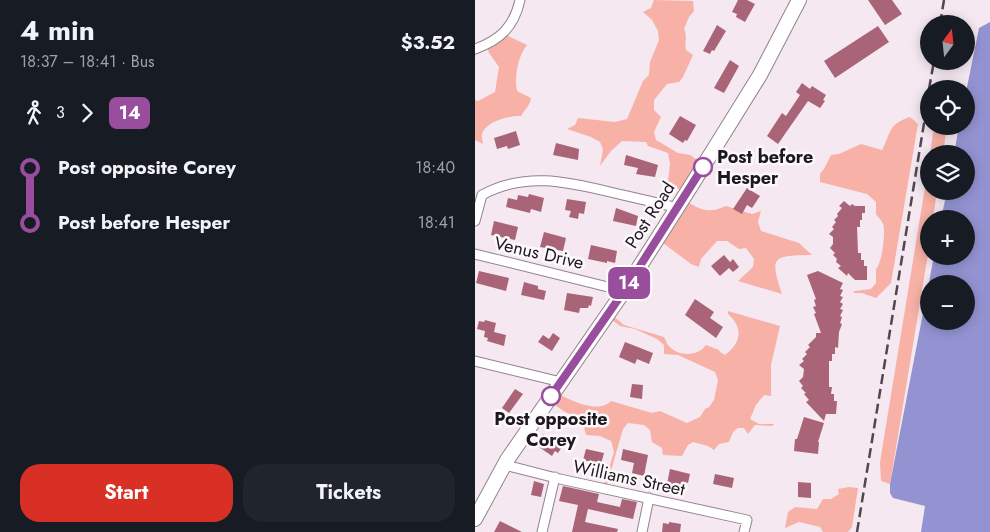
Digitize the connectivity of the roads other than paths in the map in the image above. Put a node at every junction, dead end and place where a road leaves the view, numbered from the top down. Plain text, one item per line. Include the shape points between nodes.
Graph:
1 (520, 0) edge
2 (799, 0) edge
3 (475, 49) edge
4 (677, 208) junction
5 (475, 221) edge
6 (475, 254) edge
7 (624, 291) junction
8 (475, 361) edge
9 (561, 382) junction
10 (505, 465) junction
11 (555, 477) junction
12 (649, 498) junction
13 (475, 519) edge
14 (542, 532) edge
15 (643, 532) edge
16 (744, 532) edge

1 - 3 street via 506,32
2 - 4 main road, Post Road via 760,75
4 - 5 street via 567,181 539,180 495,188 482,195
4 - 7 main road, Post Road
6 - 7 street, Venus Drive
7 - 9 main road, Post Road
8 - 9 street
9 - 10 main road, Post Road
10 - 11 street, Williams Street
10 - 13 main road, Post Road
11 - 12 street, Williams Street
11 - 14 street
12 - 15 street
12 - 16 street, Williams Street via 747,520

